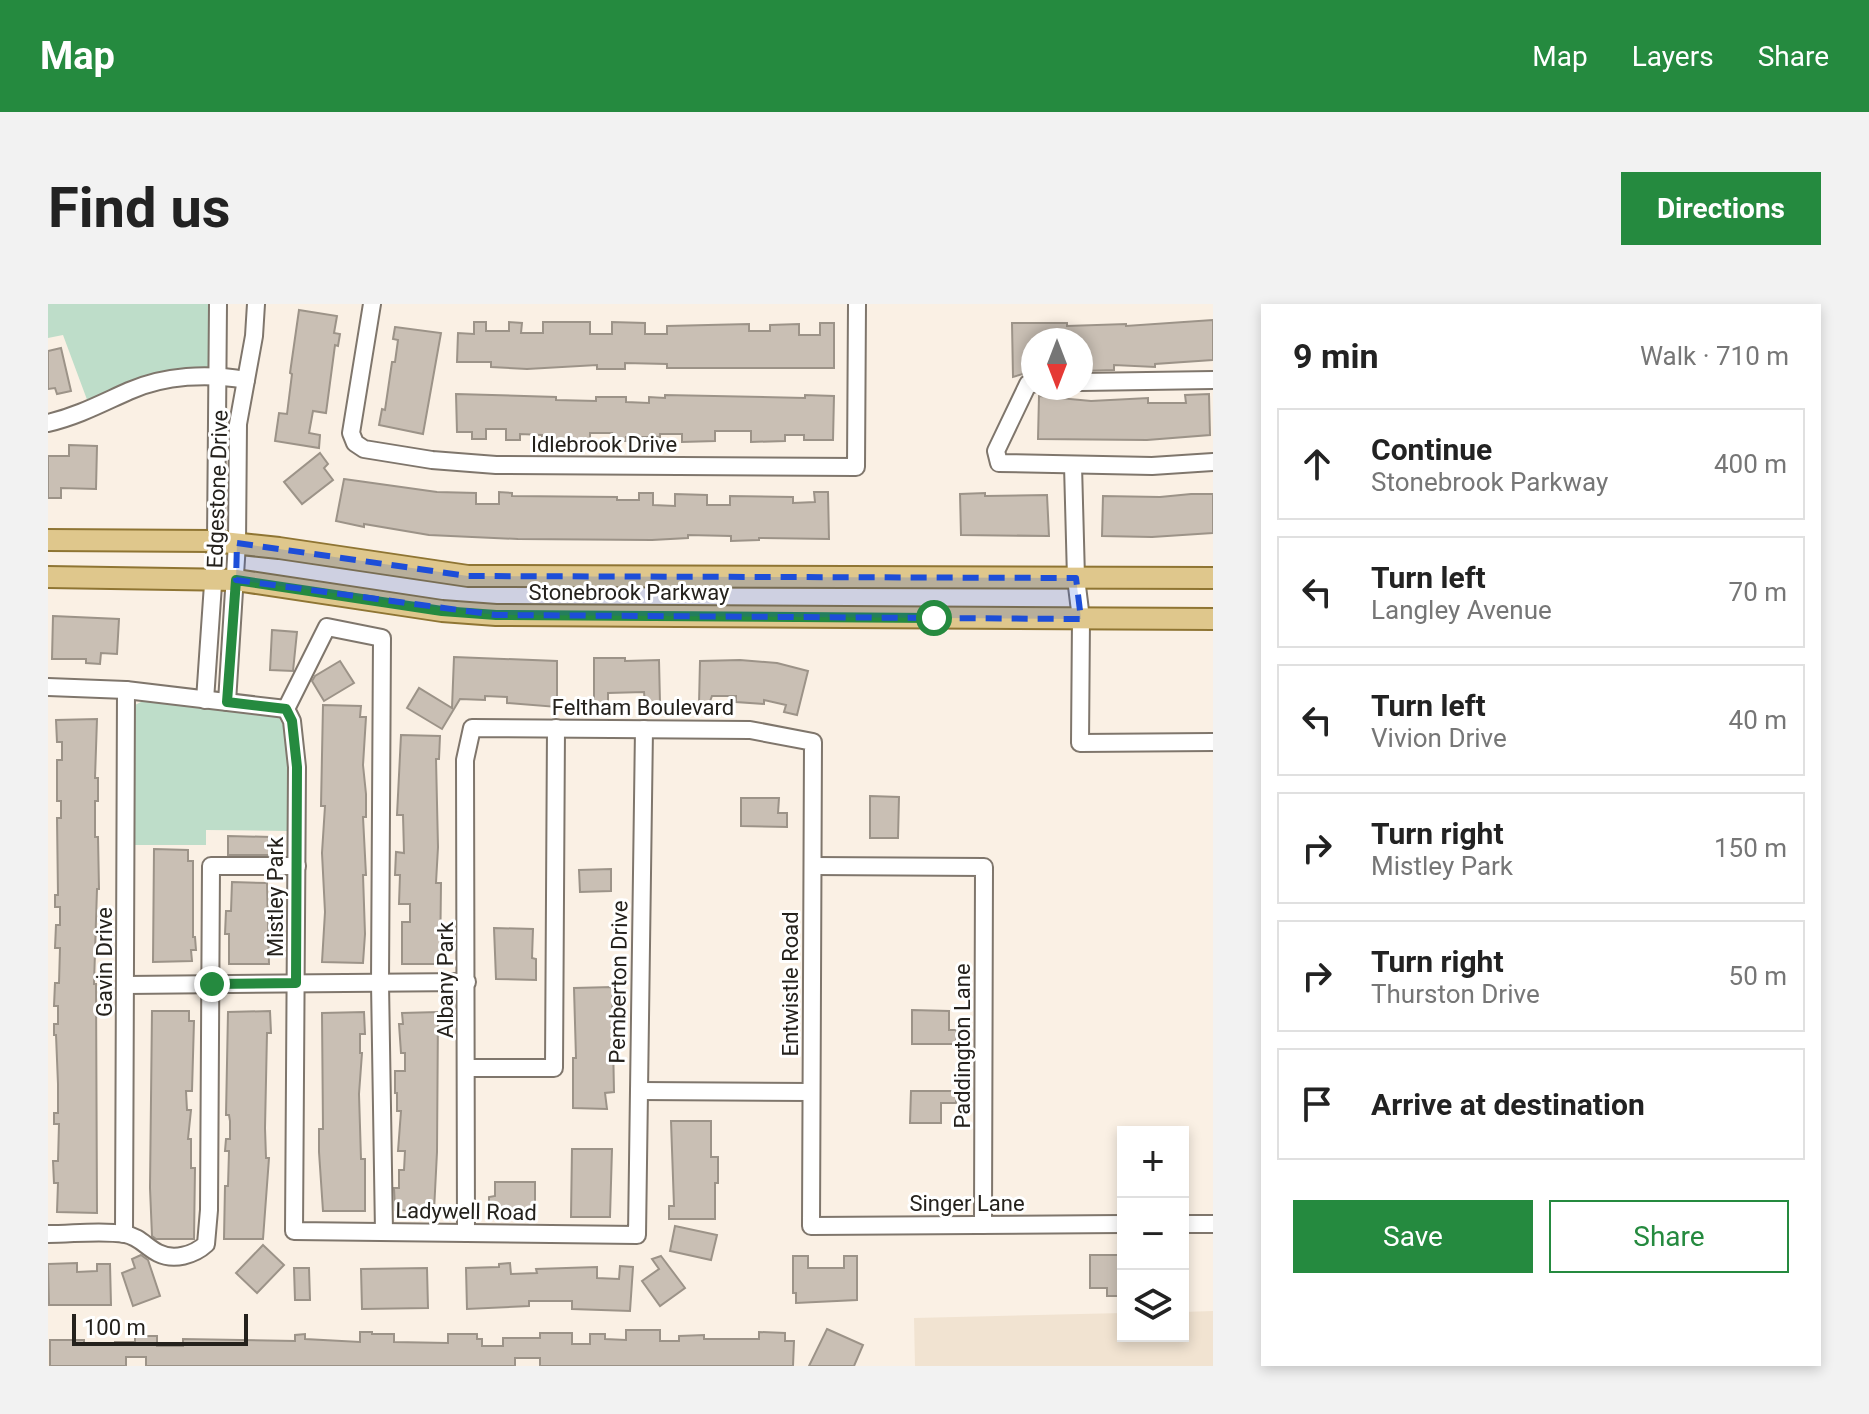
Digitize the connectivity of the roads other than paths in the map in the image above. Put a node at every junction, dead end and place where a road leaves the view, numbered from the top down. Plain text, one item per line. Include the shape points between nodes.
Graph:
1 (218, 304) edge
2 (256, 304) edge
3 (372, 304) edge
4 (857, 304) edge
5 (218, 377) junction
6 (246, 380) junction
7 (1213, 380) edge
8 (1093, 382) edge
9 (1021, 396) edge
10 (48, 423) edge
11 (1213, 462) edge
12 (1073, 465) junction
13 (48, 540) edge
14 (227, 542) junction
15 (48, 577) edge
16 (1076, 578) junction
17 (1213, 578) edge
18 (215, 579) junction
19 (236, 580) junction
20 (1081, 619) junction
21 (1213, 619) edge
22 (48, 687) edge
23 (126, 690) junction
24 (205, 700) junction
25 (227, 702) junction
26 (286, 709) junction
27 (472, 728) joint
28 (556, 728) junction
29 (644, 729) junction
30 (813, 742) joint
31 (1213, 742) edge
32 (297, 866) junction
33 (813, 866) junction
34 (467, 982) junction
35 (296, 983) junction
36 (380, 983) junction
37 (212, 984) junction
38 (126, 985) junction
39 (467, 1068) junction
40 (639, 1091) junction
41 (811, 1092) junction
42 (1117, 1224) edge
43 (1189, 1224) edge
44 (1213, 1224) edge
45 (983, 1225) junction
46 (811, 1226) joint
47 (294, 1231) joint
48 (384, 1232) junction
49 (466, 1233) junction
50 (48, 1234) edge
51 (124, 1234) junction
52 (637, 1235) joint

1 - 5 street, Edgestone Drive
2 - 6 street, Edgestone Drive
3 - 4 street, Idlebrook Drive via 351,433 364,449 496,465 856,467
5 - 6 street
5 - 10 street via 152,383
5 - 14 street, Edgestone Drive
6 - 14 street, Edgestone Drive
7 - 8 street
9 - 12 street via 996,451 999,463
11 - 12 street
12 - 16 street
13 - 14 main road, Stonebrook Parkway
14 - 16 main road, Stonebrook Parkway via 468,576
14 - 18 street, Edgestone Drive
14 - 19 street, Edgestone Drive
15 - 18 main road, Stonebrook Parkway
16 - 17 main road, Stonebrook Parkway
16 - 20 street
18 - 19 main road, Stonebrook Parkway
18 - 24 street, Edgestone Drive
19 - 20 main road, Stonebrook Parkway via 496,615
19 - 25 street, Edgestone Drive
20 - 21 main road, Stonebrook Parkway
20 - 31 street via 1080,743
22 - 23 street
23 - 24 street
23 - 38 street, Gavin Drive
24 - 25 street
25 - 26 street
26 - 32 street, Mistley Park via 297,767
26 - 36 street via 327,627 382,638
27 - 28 street, Feltham Boulevard
27 - 34 street, Albany Park via 465,760
28 - 29 street, Feltham Boulevard
28 - 39 street via 554,1068
29 - 30 street, Feltham Boulevard via 750,730
29 - 40 street, Pemberton Drive
30 - 33 street, Entwistle Road
32 - 35 street, Mistley Park
32 - 37 street via 211,866
33 - 41 street, Entwistle Road
33 - 45 street, Paddington Lane via 984,867
34 - 36 street
34 - 39 street, Albany Park
35 - 36 street
35 - 37 street
35 - 47 street, Mistley Park
36 - 48 street
37 - 38 street
37 - 51 street via 206,1244 197,1252 168,1256
38 - 51 street, Gavin Drive
39 - 49 street, Albany Park
40 - 41 street
40 - 52 street, Pemberton Drive
41 - 46 street, Entwistle Road
42 - 45 street, Singer Lane
43 - 44 street
45 - 46 street, Singer Lane
47 - 48 street, Ladywell Road
48 - 49 street, Ladywell Road
49 - 52 street, Ladywell Road
50 - 51 street

